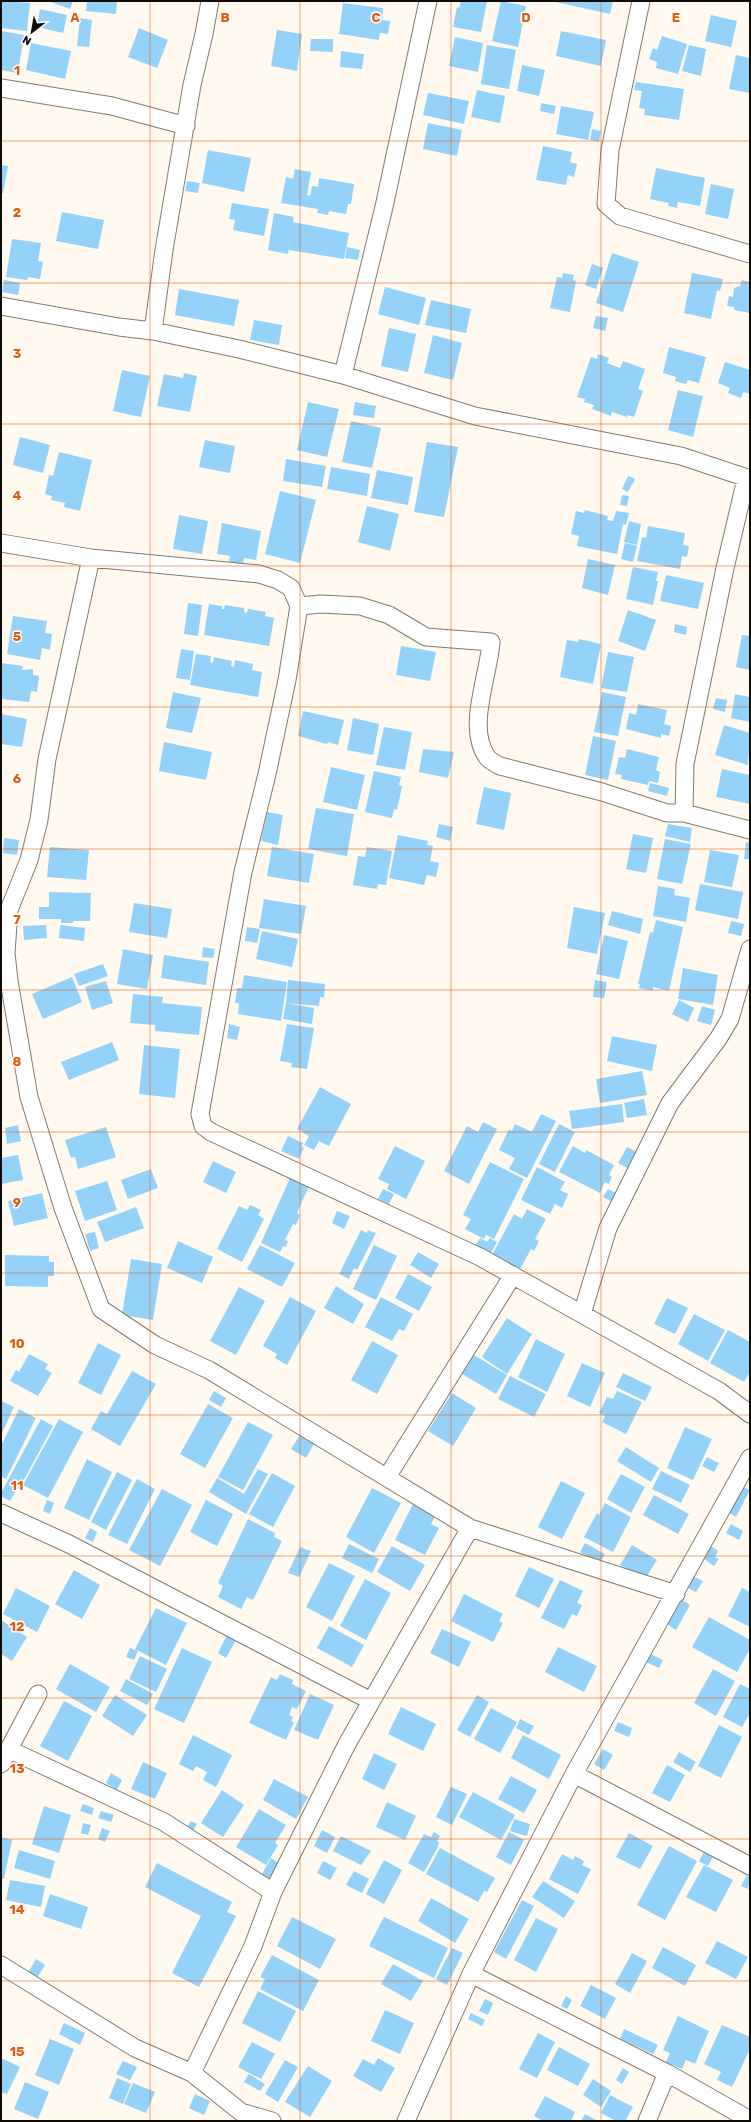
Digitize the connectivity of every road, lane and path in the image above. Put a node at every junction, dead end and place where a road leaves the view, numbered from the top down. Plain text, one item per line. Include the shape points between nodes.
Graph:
1 (210, 1) edge
2 (428, 1) edge
3 (641, 1) edge
4 (1, 88) edge
5 (186, 126) junction
6 (750, 254) edge
7 (1, 306) edge
8 (153, 331) junction
9 (343, 375) junction
10 (748, 479) edge
11 (1, 543) edge
12 (91, 558) junction
13 (299, 606) junction
14 (684, 813) junction
15 (750, 830) edge
16 (750, 950) edge
17 (7, 1006) edge
18 (513, 1275) junction
19 (582, 1314) junction
20 (750, 1414) edge
21 (750, 1458) edge
22 (388, 1477) junction
23 (1, 1513) edge
24 (470, 1528) junction
25 (676, 1594) junction
26 (38, 1694) dead end
27 (371, 1701) junction
28 (6, 1757) edge
29 (574, 1774) junction
30 (750, 1866) edge
31 (274, 1892) junction
32 (1, 1965) edge
33 (472, 1974) junction
34 (192, 2073) junction
35 (667, 2073) junction
36 (750, 2120) edge
37 (272, 2121) edge
38 (406, 2121) edge
39 (647, 2121) edge

1 - 5 street
2 - 9 street via 384,208
3 - 6 street via 610,150 606,204 620,216
4 - 5 street via 112,106
5 - 8 street via 164,250
7 - 8 street
8 - 9 street
9 - 10 street via 474,416 681,456
10 - 14 street via 725,568 685,764
11 - 12 street
12 - 13 street via 259,574 278,580 291,588
12 - 17 street via 47,759 39,820 29,860 9,910 6,953
13 - 14 street via 360,606 389,615 426,636 491,642 479,716 482,748 488,759 500,766 602,792 667,813
13 - 18 street via 287,680 243,872 200,1114 203,1126
14 - 15 street
16 - 19 street via 730,1019 670,1103 608,1228
17 - 22 street via 29,1097 63,1208 101,1309 154,1345 209,1370
18 - 19 street
18 - 22 street
19 - 20 street via 719,1391
21 - 25 street
22 - 24 street
23 - 27 street via 69,1544
24 - 25 street
24 - 27 street
25 - 29 street
26 - 28 street
27 - 31 street via 346,1744
28 - 31 street via 164,1822
29 - 30 street
29 - 33 street
31 - 34 street via 253,1946
32 - 34 street via 135,2048
33 - 35 street
33 - 38 street
34 - 37 street via 241,2112
35 - 36 street
35 - 39 street

